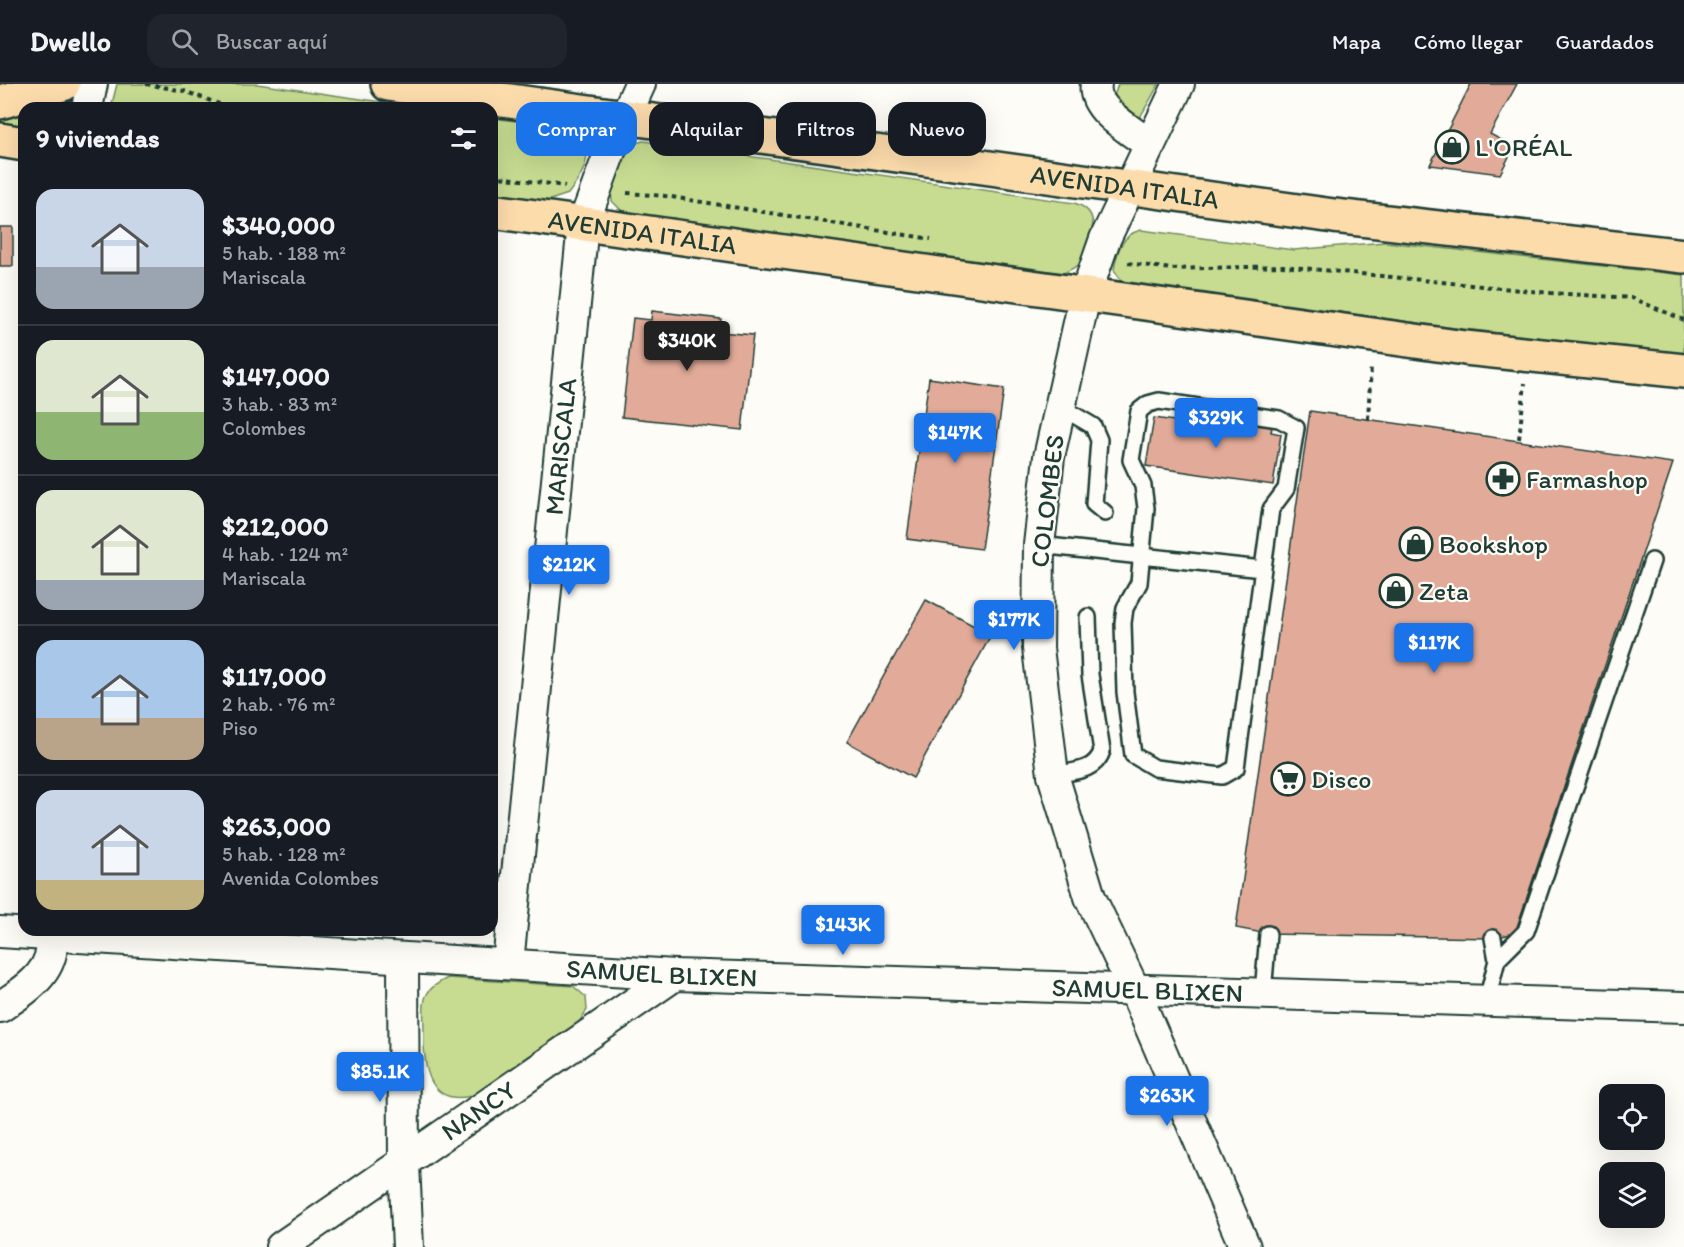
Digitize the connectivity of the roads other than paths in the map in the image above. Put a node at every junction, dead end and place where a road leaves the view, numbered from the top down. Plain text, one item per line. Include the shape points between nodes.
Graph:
1 (63, 84) edge
2 (92, 84) edge
3 (388, 84) edge
4 (640, 84) edge
5 (1096, 84) edge
6 (1179, 84) edge
7 (0, 102) edge
8 (88, 102) edge
9 (517, 102) edge
10 (632, 102) edge
11 (637, 119) edge
12 (0, 140) edge
13 (18, 143) edge
14 (1149, 144) junction
15 (610, 156) edge
16 (1130, 188) junction
17 (498, 213) edge
18 (583, 225) junction
19 (1684, 256) edge
20 (1085, 296) junction
21 (1684, 371) edge
22 (1059, 406) junction
23 (1105, 513) dead end
24 (1039, 545) junction
25 (1141, 554) junction
26 (1652, 561) dead end
27 (1262, 569) junction
28 (1088, 617) dead end
29 (1053, 775) junction
30 (0, 932) edge
31 (18, 932) edge
32 (1268, 934) dead end
33 (52, 936) edge
34 (94, 936) edge
35 (1493, 938) dead end
36 (402, 958) junction
37 (1497, 960) junction
38 (508, 963) junction
39 (675, 975) junction
40 (1134, 989) junction
41 (1263, 993) junction
42 (1487, 1000) junction
43 (0, 1007) edge
44 (1684, 1007) edge
45 (404, 1164) junction
46 (281, 1247) edge
47 (408, 1247) edge
48 (1245, 1247) edge

1 - 7 main road
2 - 8 street
3 - 9 main road, AVENIDA ITALIA
4 - 10 street, MARISCALA
5 - 14 street via 1094,92 1101,106
6 - 14 street, COLOMBES
11 - 16 main road, AVENIDA ITALIA
12 - 13 main road
14 - 16 street, COLOMBES
15 - 18 street, MARISCALA
16 - 19 main road, AVENIDA ITALIA
16 - 20 street, COLOMBES via 1104,239
17 - 18 main road, AVENIDA ITALIA
18 - 20 main road, AVENIDA ITALIA
18 - 38 street, MARISCALA
20 - 21 main road, AVENIDA ITALIA via 1465,348
20 - 22 street, COLOMBES
22 - 23 lane via 1093,426 1099,440 1094,504
22 - 24 street, COLOMBES via 1048,457
24 - 25 lane
24 - 29 street, COLOMBES via 1038,648
25 - 27 lane
25 - 27 lane via 1146,507 1143,486 1131,460 1139,411 1159,401 1279,419 1296,428 1286,489 1271,509
25 - 27 lane via 1139,583 1125,608 1123,623 1125,692 1133,755 1155,768 1222,776 1236,768
26 - 37 lane via 1526,932
28 - 29 lane via 1090,675 1102,751 1090,768
29 - 40 street, COLOMBES via 1090,897
30 - 31 street, SAMUEL BLIXEN
32 - 41 lane
33 - 43 street via 50,959 37,982
34 - 36 street, SAMUEL BLIXEN
35 - 37 lane
36 - 38 street, SAMUEL BLIXEN
36 - 45 street
37 - 42 lane
38 - 39 street, SAMUEL BLIXEN
39 - 40 street, SAMUEL BLIXEN
39 - 45 street, NANCY
40 - 41 street, SAMUEL BLIXEN
40 - 48 street, COLOMBES
41 - 42 street, SAMUEL BLIXEN
42 - 44 street, SAMUEL BLIXEN
45 - 46 street, NANCY
45 - 47 street

